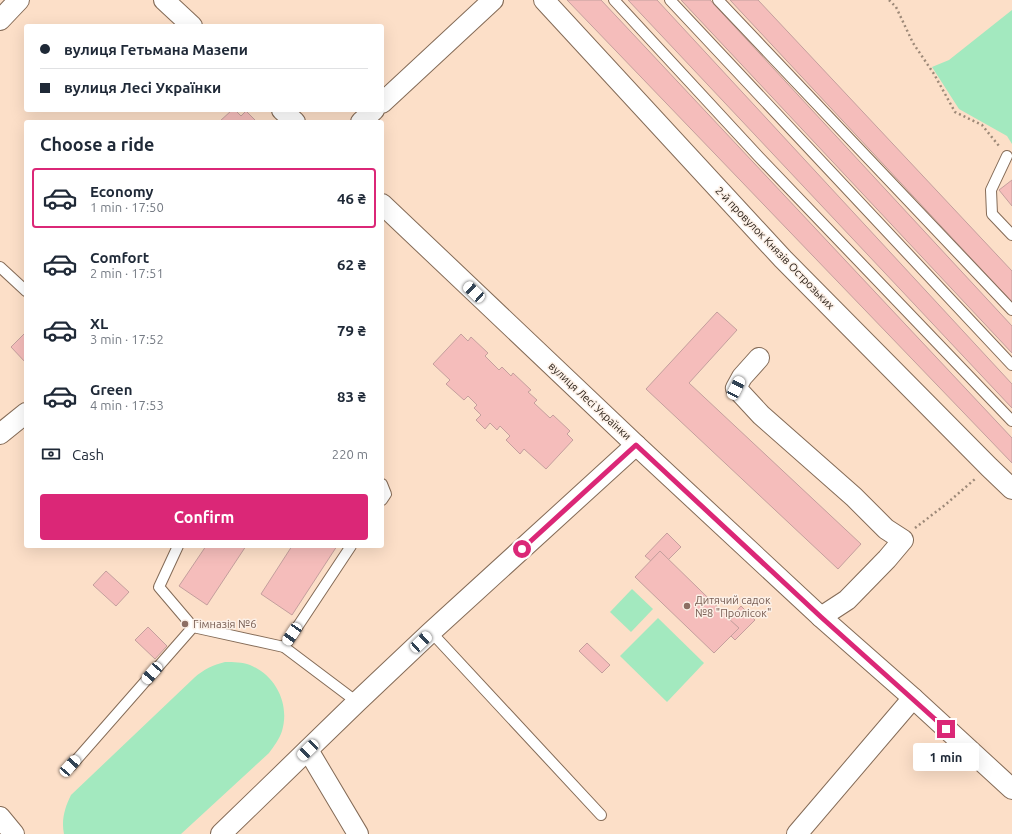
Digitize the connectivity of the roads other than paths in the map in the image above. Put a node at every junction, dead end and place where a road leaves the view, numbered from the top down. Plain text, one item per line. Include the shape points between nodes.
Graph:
1 (19, 0) edge
2 (164, 0) edge
3 (493, 0) edge
4 (544, 0) edge
5 (614, 0) edge
6 (670, 0) edge
7 (718, 0) edge
8 (0, 20) edge
9 (190, 24) edge
10 (384, 101) edge
11 (284, 112) edge
12 (372, 112) edge
13 (293, 120) edge
14 (363, 120) edge
15 (1007, 156) road end
16 (384, 206) edge
17 (1012, 235) edge
18 (0, 267) edge
19 (24, 289) edge
20 (1012, 310) edge
21 (759, 358) dead end
22 (1012, 365) edge
23 (24, 416) edge
24 (1012, 421) edge
25 (0, 434) edge
26 (636, 445) junction
27 (1012, 489) edge
28 (177, 548) edge
29 (350, 548) edge
30 (821, 617) junction
31 (193, 627) junction
32 (431, 632) junction
33 (284, 647) junction
34 (913, 698) junction
35 (357, 702) junction
36 (308, 750) junction
37 (70, 766) dead end
38 (1012, 789) edge
39 (600, 815) dead end
40 (0, 818) edge
41 (14, 834) edge
42 (221, 834) edge
43 (358, 834) edge
44 (797, 834) edge

1 - 8 street
2 - 9 street
3 - 10 street
4 - 27 street, 2-й провулок Князів Острозьких via 783,258
5 - 24 lane
6 - 22 lane
7 - 20 lane
11 - 13 street
12 - 14 street
15 - 17 lane via 991,190 992,214
16 - 26 street, вулиця Лесі Українки
18 - 19 lane
21 - 30 street via 736,388 761,415 886,529 903,540 847,600
23 - 25 street
26 - 30 street, вулиця Лесі Українки
26 - 32 street
28 - 31 lane via 159,587
29 - 33 lane
30 - 34 street, вулиця Лесі Українки
31 - 33 lane
31 - 37 lane
32 - 35 street
32 - 39 lane
33 - 35 lane
34 - 38 street, вулиця Лесі Українки
34 - 44 street
35 - 36 street
36 - 42 street
36 - 43 street
40 - 41 street

